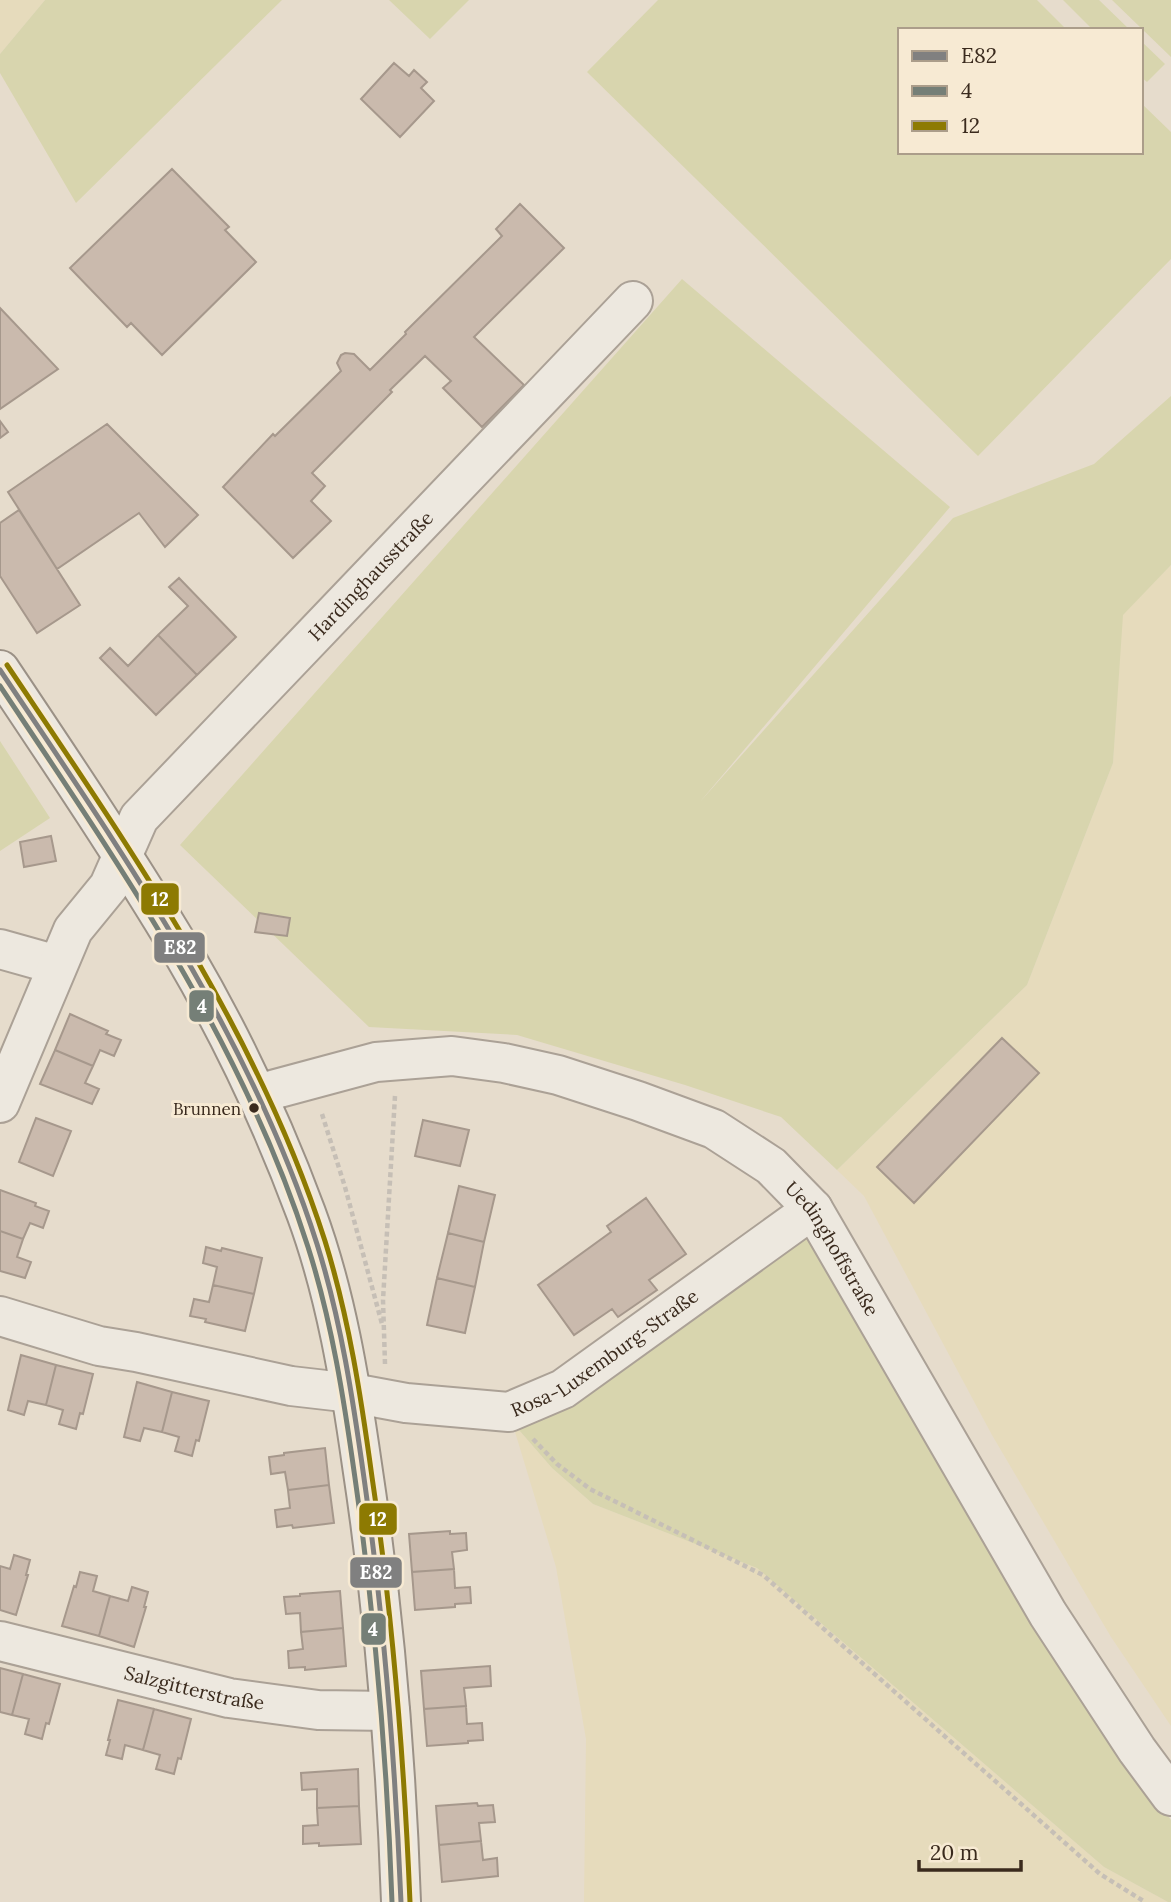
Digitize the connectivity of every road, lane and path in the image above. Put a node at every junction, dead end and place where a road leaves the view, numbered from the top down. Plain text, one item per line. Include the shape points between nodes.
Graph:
1 (633, 301) dead end
2 (0, 670) edge
3 (122, 857) junction
4 (0, 949) edge
5 (57, 965) junction
6 (396, 1060) junction
7 (309, 1080) junction
8 (257, 1094) junction
9 (0, 1103) edge
10 (813, 1209) junction
11 (0, 1316) edge
12 (385, 1334) junction
13 (368, 1396) junction
14 (509, 1412) junction
15 (0, 1641) edge
16 (390, 1711) junction
17 (1171, 1796) edge
18 (401, 1902) edge
19 (1145, 1902) edge

1 - 3 street, Hardinghausstraße via 139,818
2 - 3 street
3 - 5 street, Hardinghausstraße via 109,886 74,930
3 - 8 street via 184,955
4 - 5 street
5 - 9 street, Hardinghausstraße
6 - 7 street, Uedinghoffstraße
6 - 10 street, Uedinghoffstraße via 452,1056 504,1063 638,1101 714,1129 771,1166
6 - 12 path
7 - 8 street, Uedinghoffstraße
7 - 12 path via 345,1187
8 - 13 street via 306,1214
10 - 14 street, Rosa-Luxemburg-Straße via 563,1389
10 - 17 street, Uedinghoffstraße via 1048,1614
11 - 13 street, Rosa-Luxemburg-Straße via 99,1346 291,1386
12 - 13 path
13 - 14 street, Rosa-Luxemburg-Straße
13 - 16 street via 373,1535
14 - 19 path via 556,1464 590,1489 763,1575 1100,1874
15 - 16 street, Salzgitterstraße via 229,1698 318,1710
16 - 18 street

